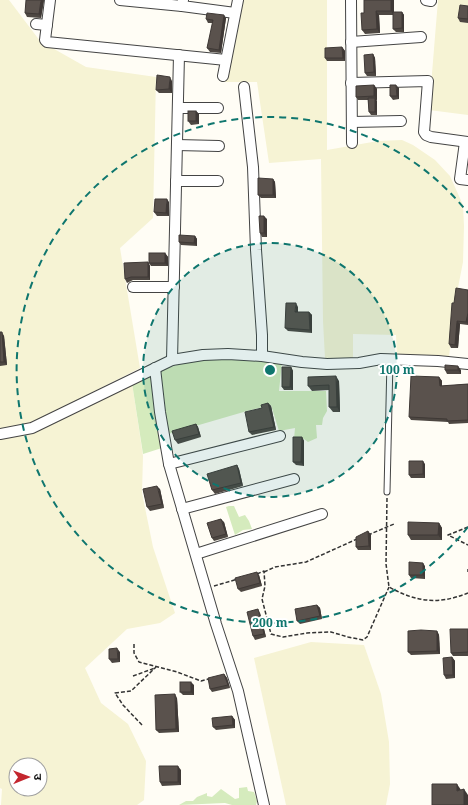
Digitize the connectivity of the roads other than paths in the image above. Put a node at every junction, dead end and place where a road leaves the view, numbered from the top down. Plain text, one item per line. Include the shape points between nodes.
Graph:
1 (50, 0) edge
2 (120, 0) edge
3 (238, 0) edge
4 (351, 0) edge
5 (133, 1) edge
6 (182, 3) edge
7 (235, 13) junction
8 (36, 24) dead end
9 (47, 25) junction
10 (421, 37) dead end
11 (351, 42) junction
12 (179, 55) junction
13 (226, 60) junction
14 (223, 76) dead end
15 (351, 84) junction
16 (244, 87) dead end
17 (178, 108) junction
18 (218, 108) dead end
19 (401, 121) dead end
20 (352, 122) junction
21 (467, 142) edge
22 (352, 143) dead end
23 (177, 145) junction
24 (219, 146) dead end
25 (468, 180) edge
26 (176, 181) junction
27 (218, 181) dead end
28 (133, 287) dead end
29 (174, 287) junction
30 (262, 356) junction
31 (172, 360) junction
32 (390, 360) junction
33 (468, 364) edge
34 (155, 368) junction
35 (0, 434) edge
36 (280, 436) dead end
37 (169, 464) junction
38 (294, 479) dead end
39 (387, 492) road end
40 (182, 509) junction
41 (322, 514) dead end
42 (196, 554) junction
43 (264, 805) edge

1 - 9 street
2 - 5 street
3 - 7 street
4 - 11 street
5 - 6 street
6 - 7 street
7 - 13 street
8 - 9 street
9 - 12 street via 47,42
10 - 11 street
11 - 15 street
12 - 13 street
12 - 17 street
13 - 14 street
15 - 20 street
15 - 21 street via 428,81 424,132 431,137
16 - 30 street via 252,167
17 - 18 street
17 - 23 street
19 - 20 street
20 - 22 street
21 - 25 street via 460,179
23 - 24 street
23 - 26 street
26 - 27 street
26 - 29 street
28 - 29 street
29 - 31 street
30 - 31 street via 203,355
30 - 32 street via 327,364
31 - 34 street
32 - 33 street
32 - 39 lane
34 - 35 street via 32,428
34 - 37 street
36 - 37 street
37 - 40 street
38 - 40 street
40 - 42 street
41 - 42 street
42 - 43 street via 238,690

